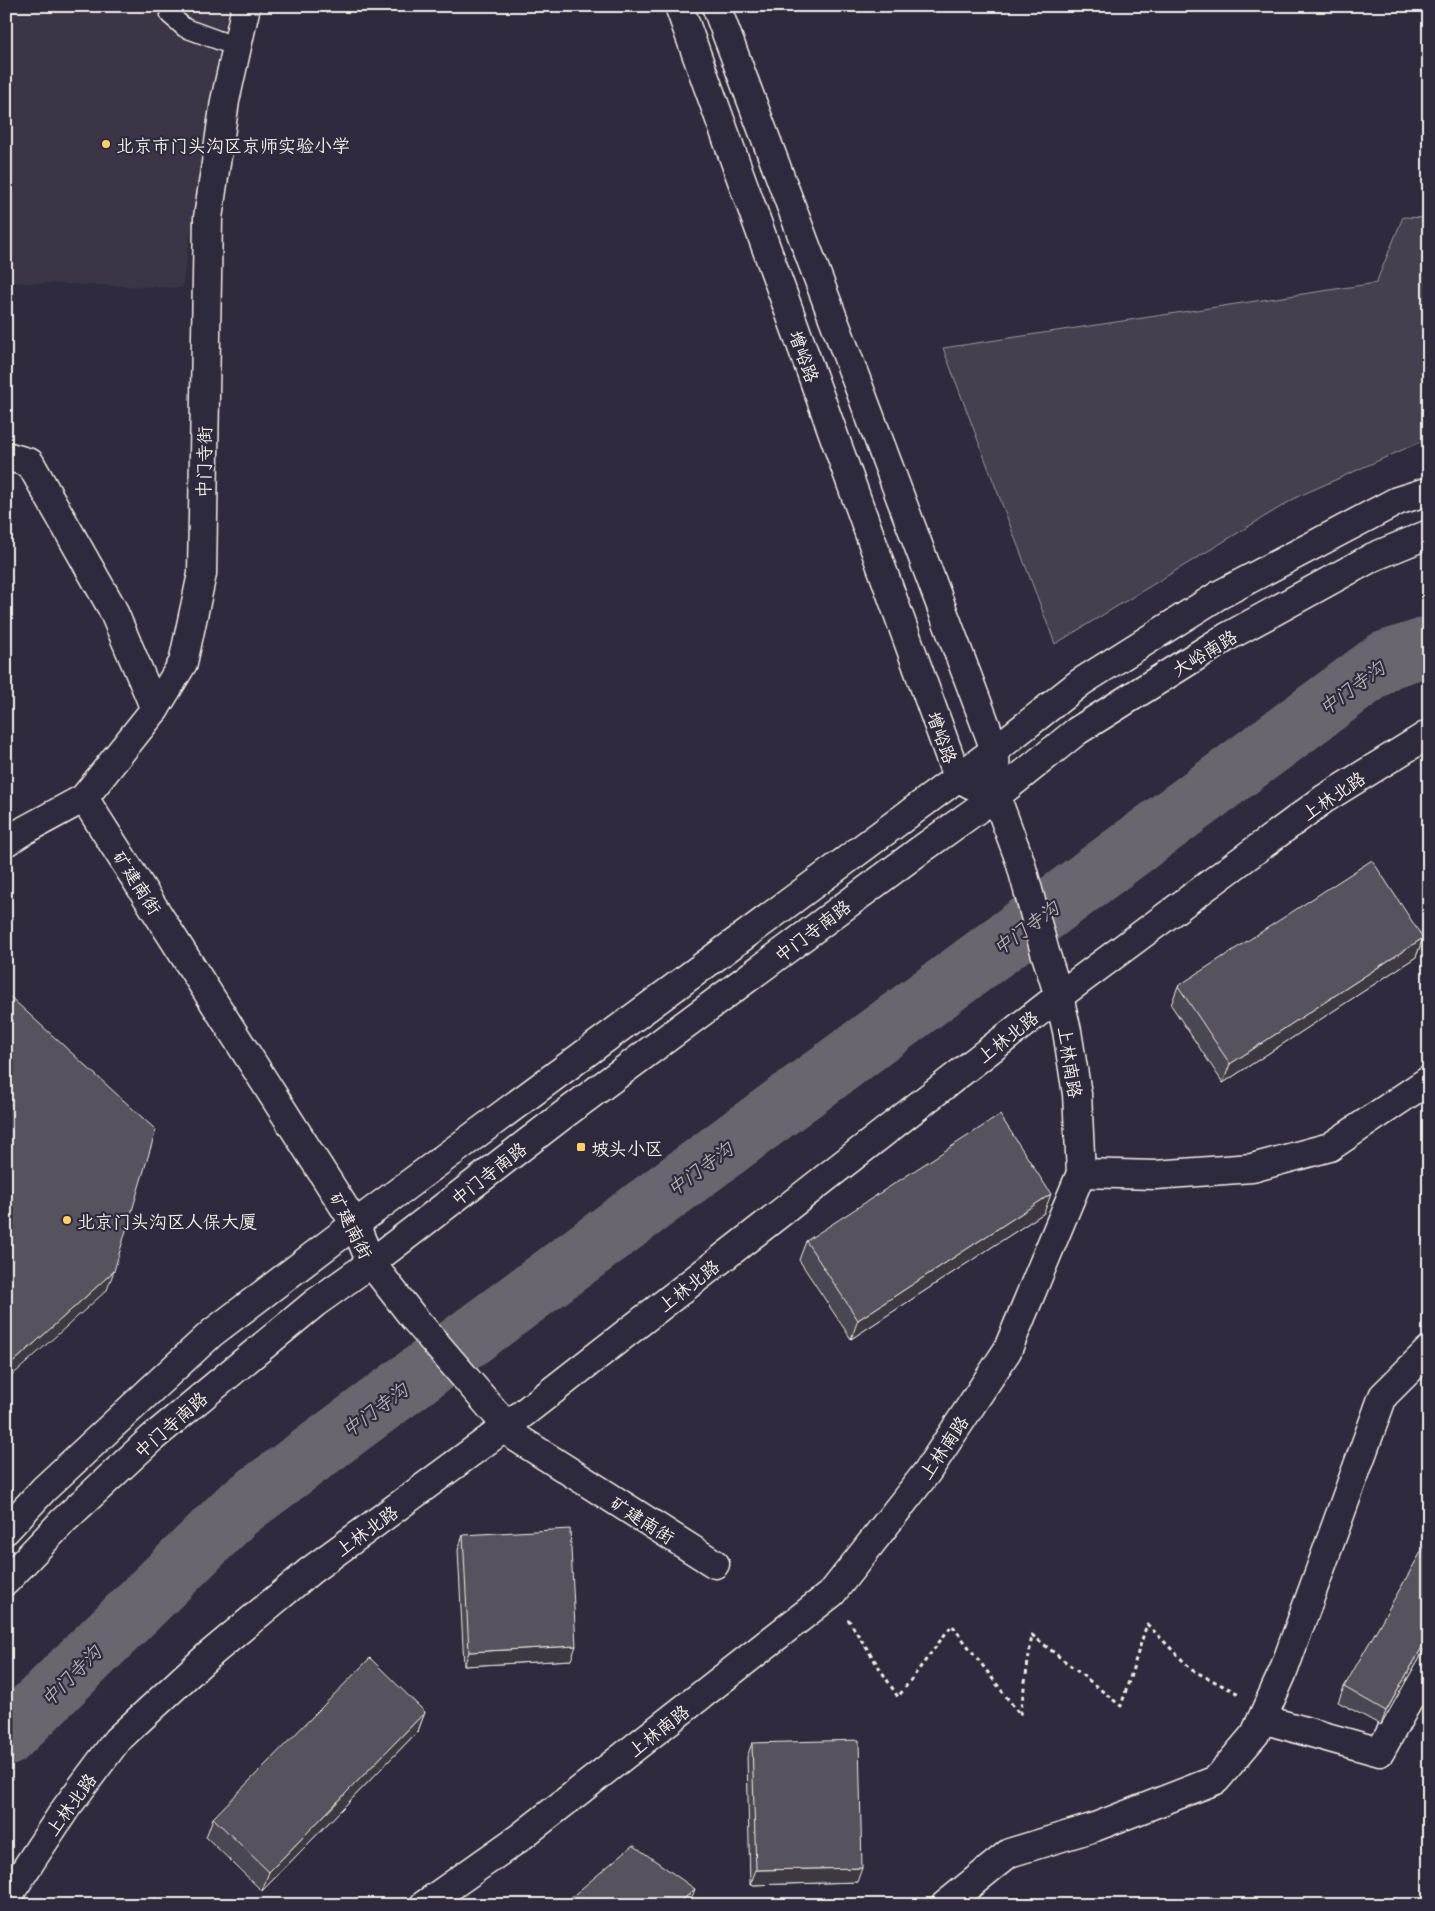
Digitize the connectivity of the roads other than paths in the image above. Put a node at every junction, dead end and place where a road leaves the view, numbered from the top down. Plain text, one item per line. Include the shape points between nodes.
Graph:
1 (170, 6) edge
2 (246, 6) edge
3 (679, 6) edge
4 (716, 6) edge
5 (237, 47) junction
6 (6, 456) edge
7 (1429, 491) edge
8 (1429, 534) edge
9 (155, 709) junction
10 (1429, 734) edge
11 (995, 750) junction
12 (957, 777) junction
13 (996, 796) junction
14 (84, 798) junction
15 (6, 842) edge
16 (1059, 996) junction
17 (1429, 1080) edge
18 (1081, 1173) junction
19 (355, 1224) junction
20 (371, 1263) junction
21 (1429, 1350) edge
22 (506, 1425) junction
23 (6, 1530) edge
24 (714, 1564) dead end
25 (6, 1581) edge
26 (1429, 1663) edge
27 (1264, 1713) junction
28 (6, 1899) edge
29 (424, 1905) edge
30 (945, 1905) edge

1 - 5 lane via 170,15 184,28
2 - 5 street, 中门寺街
3 - 12 street, 增峪路
4 - 11 street
5 - 9 street, 中门寺街 via 225,101 208,218 202,574 183,663
6 - 9 street via 30,463 112,608
7 - 11 street via 1397,501 1219,595 1081,682
8 - 13 street, 大峪南路 via 1373,557 1226,637 1077,731
9 - 14 street, 中门寺街
10 - 16 street, 上林北路 via 1324,799
11 - 12 street, 中门寺南路
11 - 13 street
12 - 13 street, 增峪路
12 - 19 street, 中门寺南路
13 - 16 street, 上林南路 via 1020,861
13 - 20 street, 中门寺南路 via 562,1116
14 - 15 street, 中门寺街
14 - 19 street, 矿建南街
16 - 18 street, 上林南路 via 1077,1094
16 - 22 street, 上林北路
17 - 18 street via 1330,1147 1261,1166 1155,1175
18 - 29 street, 上林南路 via 1007,1351 927,1472 832,1593 519,1838
19 - 20 street, 矿建南街
19 - 23 street, 中门寺南路 via 212,1333 44,1489
20 - 22 street, 矿建南街
20 - 25 street, 中门寺南路 via 315,1302 151,1439 63,1521
21 - 27 street via 1383,1396 1283,1672
22 - 24 street, 矿建南街 via 517,1438
22 - 28 street, 上林北路 via 310,1571 208,1656 118,1740 66,1808
26 - 27 street via 1380,1752
27 - 30 street via 1255,1734 1216,1780 1095,1827 1009,1853

